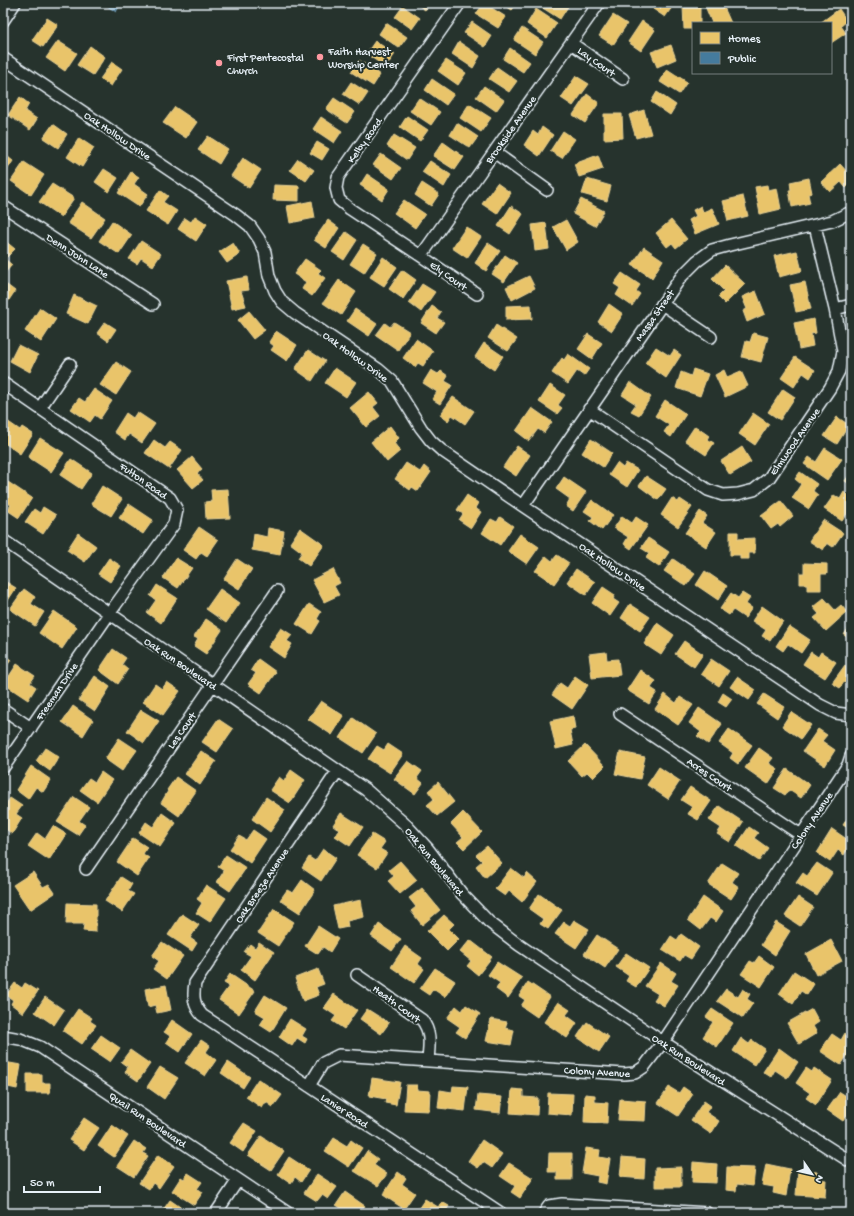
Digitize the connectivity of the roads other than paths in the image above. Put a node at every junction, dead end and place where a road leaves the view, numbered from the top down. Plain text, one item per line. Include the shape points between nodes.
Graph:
1 (15, 3) edge
2 (460, 3) edge
3 (599, 3) edge
4 (3, 20) edge
5 (571, 43) junction
6 (3, 58) edge
7 (623, 79) dead end
8 (494, 152) junction
9 (548, 190) dead end
10 (3, 206) edge
11 (851, 212) edge
12 (815, 226) junction
13 (421, 256) junction
14 (476, 294) dead end
15 (153, 304) dead end
16 (662, 304) junction
17 (851, 305) edge
18 (835, 309) junction
19 (711, 337) dead end
20 (70, 364) dead end
21 (3, 383) edge
22 (40, 408) junction
23 (588, 409) junction
24 (523, 506) junction
25 (3, 540) edge
26 (277, 591) dead end
27 (109, 614) junction
28 (212, 685) junction
29 (3, 709) edge
30 (620, 714) dead end
31 (851, 715) edge
32 (31, 728) junction
33 (851, 756) edge
34 (3, 768) edge
35 (338, 772) junction
36 (801, 835) junction
37 (86, 869) dead end
38 (357, 975) dead end
39 (194, 1002) joint
40 (3, 1036) edge
41 (662, 1042) junction
42 (428, 1061) junction
43 (309, 1086) junction
44 (851, 1162) edge
45 (238, 1180) junction
46 (216, 1213) edge
47 (288, 1213) edge
48 (501, 1213) edge
49 (544, 1213) edge
50 (707, 1213) edge

1 - 4 street
2 - 13 street, Kelby Road via 338,177 336,188 339,200 350,209
3 - 5 street, Brookside Avenue
5 - 7 street, Lay Court
5 - 8 street, Brookside Avenue
6 - 24 street, Oak Hollow Drive via 236,214 250,226 265,252 269,276 282,302 378,369 392,381 431,441
8 - 9 street
8 - 13 street, Brookside Avenue
10 - 15 street, Denn John Lane
11 - 12 street, Massa Street
12 - 16 street, Massa Street via 712,250 681,277
12 - 18 street, Elmwood Avenue
13 - 14 street, Ely Court
16 - 19 street
16 - 23 street, Massa Street
17 - 18 street
18 - 23 street, Elmwood Avenue via 842,351 839,371 768,478 754,490 723,495 708,490
20 - 22 street
21 - 22 street, Fulton Road
22 - 27 street, Fulton Road via 170,498 177,510 174,524
23 - 24 street, Massa Street
24 - 31 street, Oak Hollow Drive via 820,705 836,713
25 - 27 street, Oak Run Boulevard
26 - 28 street, Les Court
27 - 28 street, Oak Run Boulevard
27 - 32 street, Freeman Drive
28 - 35 street, Oak Run Boulevard
28 - 37 street, Les Court
29 - 32 street
30 - 36 street, Acres Court
32 - 34 street, Freeman Drive
33 - 36 street, Colony Avenue via 848,765
35 - 39 street, Oak Breeze Avenue via 195,983
35 - 41 street, Oak Run Boulevard via 366,790 407,826 462,894 489,922 519,946
36 - 41 street, Colony Avenue
38 - 42 street, Heath Court via 422,1020 428,1027
39 - 43 street, Lanier Road via 202,1014
40 - 45 street, Quail Run Boulevard via 40,1047
41 - 42 street, Colony Avenue via 644,1067 635,1074
41 - 44 street, Oak Run Boulevard
42 - 43 street, Colony Avenue via 339,1055 324,1063
43 - 48 street, Lanier Road
45 - 46 street
45 - 47 street, Quail Run Boulevard
49 - 50 street via 549,1206 562,1204

